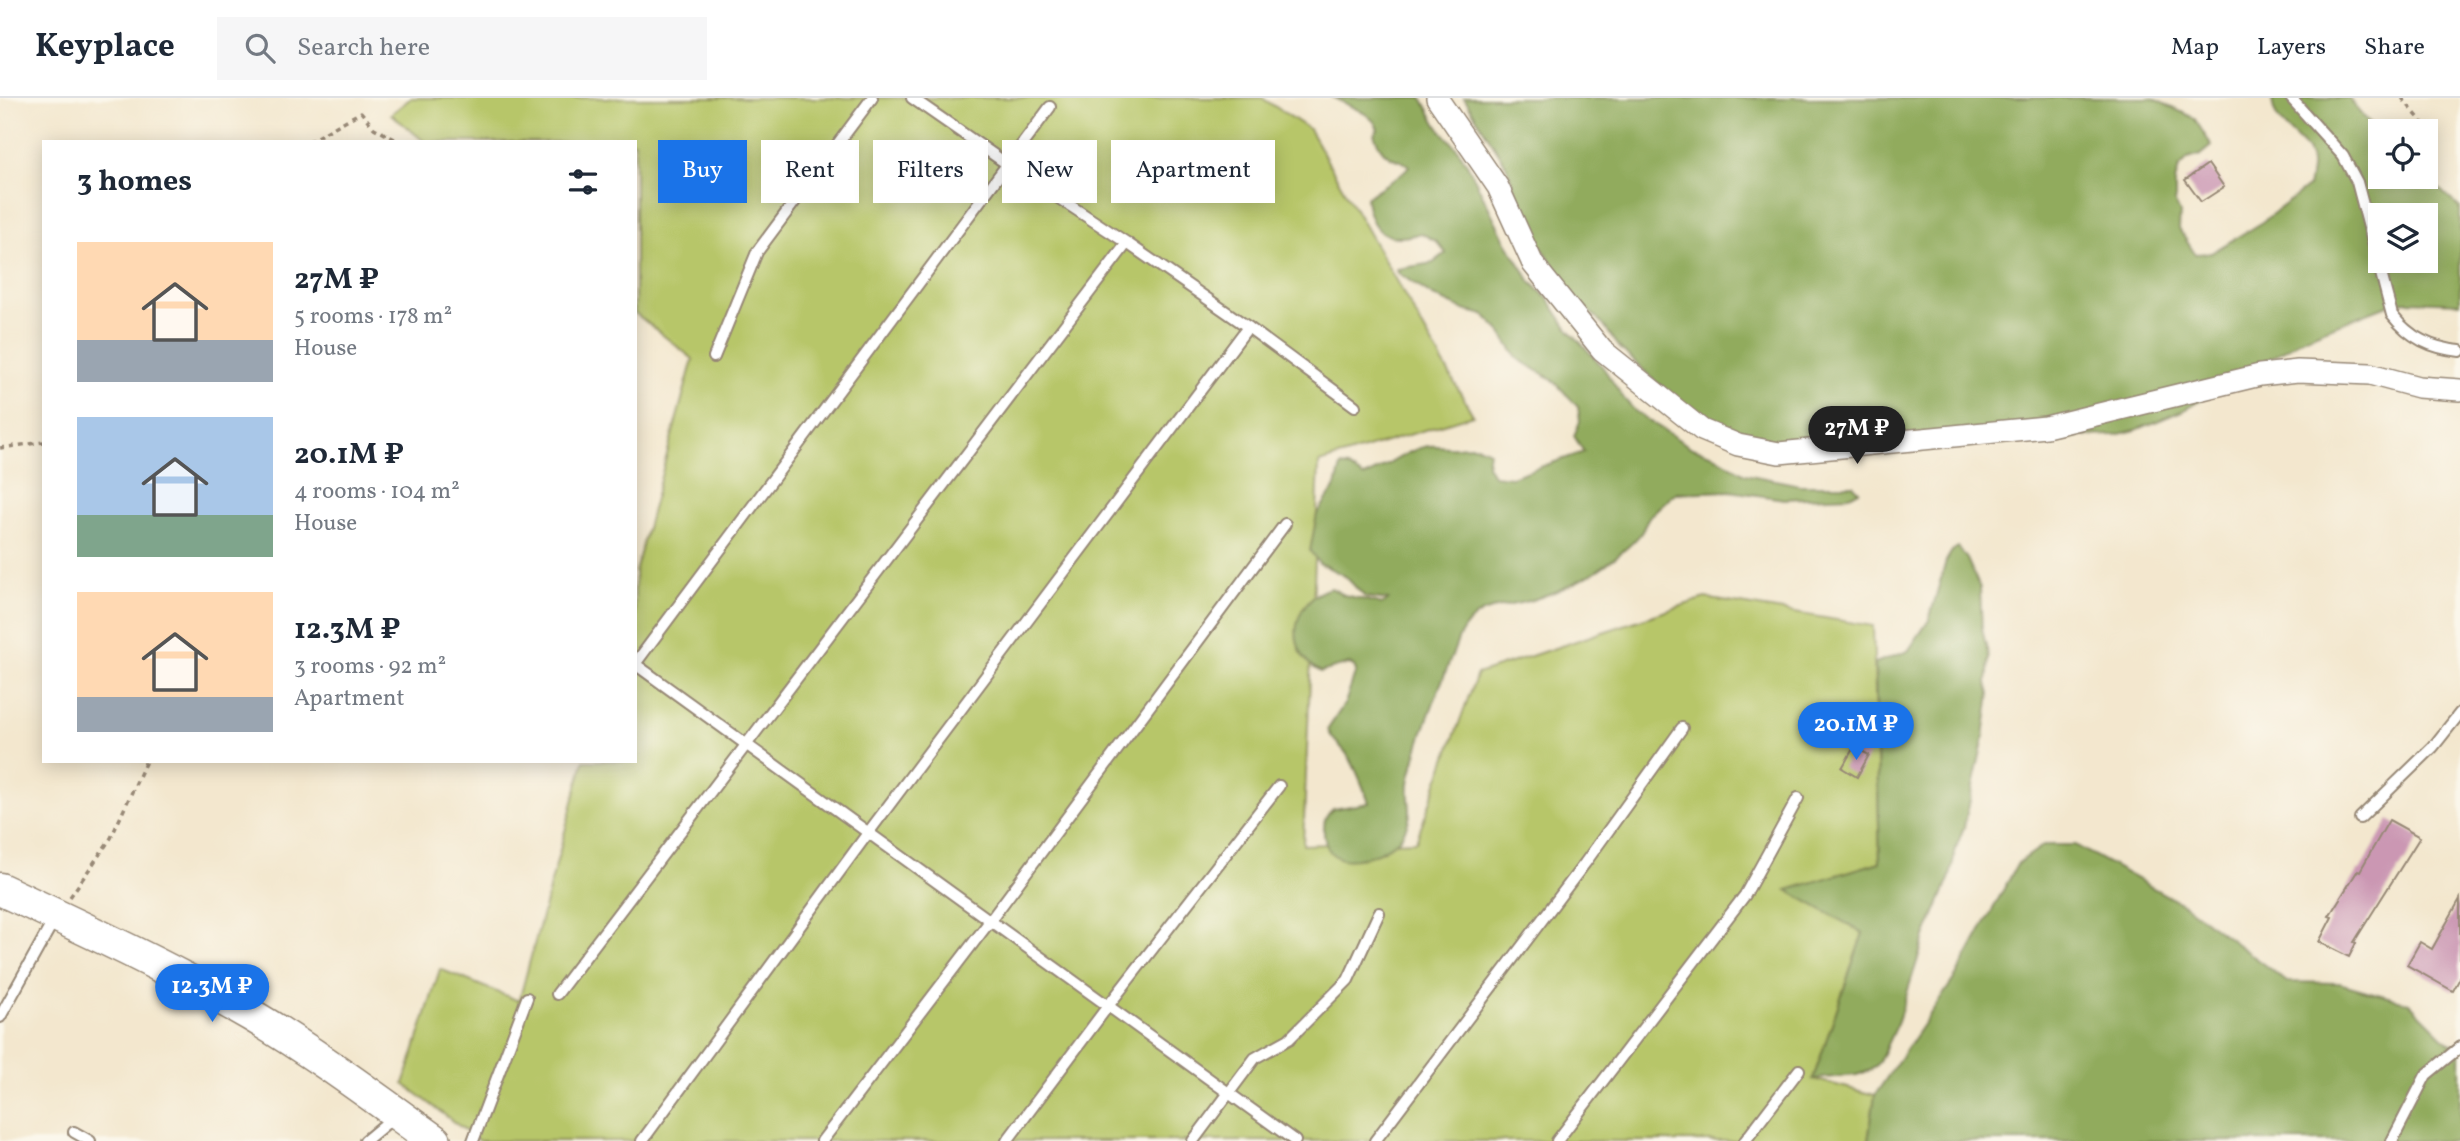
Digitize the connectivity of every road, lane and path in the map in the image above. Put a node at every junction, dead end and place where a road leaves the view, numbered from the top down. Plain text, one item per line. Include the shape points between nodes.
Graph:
1 (872, 98) edge
2 (912, 98) edge
3 (1437, 98) edge
4 (2291, 98) edge
5 (2402, 98) edge
6 (1050, 107) dead end
7 (2420, 119) edge
8 (312, 140) edge
9 (396, 140) edge
10 (1025, 140) edge
11 (1002, 161) edge
12 (1002, 171) edge
13 (1066, 203) edge
14 (1127, 243) junction
15 (1248, 327) junction
16 (2460, 351) edge
17 (714, 357) dead end
18 (2460, 390) edge
19 (1355, 406) dead end
20 (42, 442) edge
21 (0, 447) edge
22 (1285, 524) dead end
23 (637, 661) edge
24 (637, 665) edge
25 (2460, 713) edge
26 (1682, 728) dead end
27 (748, 746) junction
28 (145, 763) edge
29 (1279, 786) dead end
30 (1798, 798) dead end
31 (2360, 818) dead end
32 (868, 833) junction
33 (0, 889) edge
34 (1378, 913) dead end
35 (57, 916) junction
36 (990, 921) junction
37 (557, 994) dead end
38 (527, 998) dead end
39 (1108, 1006) junction
40 (0, 1017) edge
41 (2460, 1047) edge
42 (1799, 1070) dead end
43 (1230, 1094) junction
44 (398, 1114) junction
45 (74, 1132) dead end
46 (90, 1141) edge
47 (365, 1141) edge
48 (435, 1141) edge
49 (473, 1141) edge
50 (642, 1141) edge
51 (822, 1141) edge
52 (1007, 1141) edge
53 (1193, 1141) edge
54 (1295, 1141) edge
55 (1375, 1141) edge
56 (1557, 1141) edge
57 (1745, 1141) edge
58 (2392, 1141) edge

1 - 17 lane via 757,252
2 - 11 lane
3 - 18 street via 1498,187 1533,264 1602,349 1702,430 1738,445 1779,453 2046,427 2260,375 2298,371 2370,374 2418,387
4 - 16 lane via 2343,156 2357,182 2392,315 2421,342
5 - 7 path
6 - 10 lane
8 - 9 path via 361,112 374,128
12 - 23 lane
13 - 14 lane
14 - 15 lane
14 - 27 lane
15 - 19 lane
15 - 32 lane
20 - 21 path
22 - 36 lane
24 - 27 lane
25 - 31 lane via 2433,747
26 - 55 lane
27 - 32 lane
27 - 37 lane
28 - 35 path via 111,838
29 - 39 lane
30 - 56 lane via 1745,895
32 - 36 lane
32 - 50 lane
33 - 35 street
34 - 43 lane via 1348,980 1289,1039 1255,1058
35 - 40 lane
35 - 44 street via 163,966 253,1016
36 - 39 lane
36 - 51 lane
38 - 49 lane
39 - 43 lane
39 - 52 lane
41 - 58 lane via 2426,1075
42 - 57 lane
43 - 53 lane
43 - 54 lane
44 - 47 lane
44 - 48 street
45 - 46 lane

